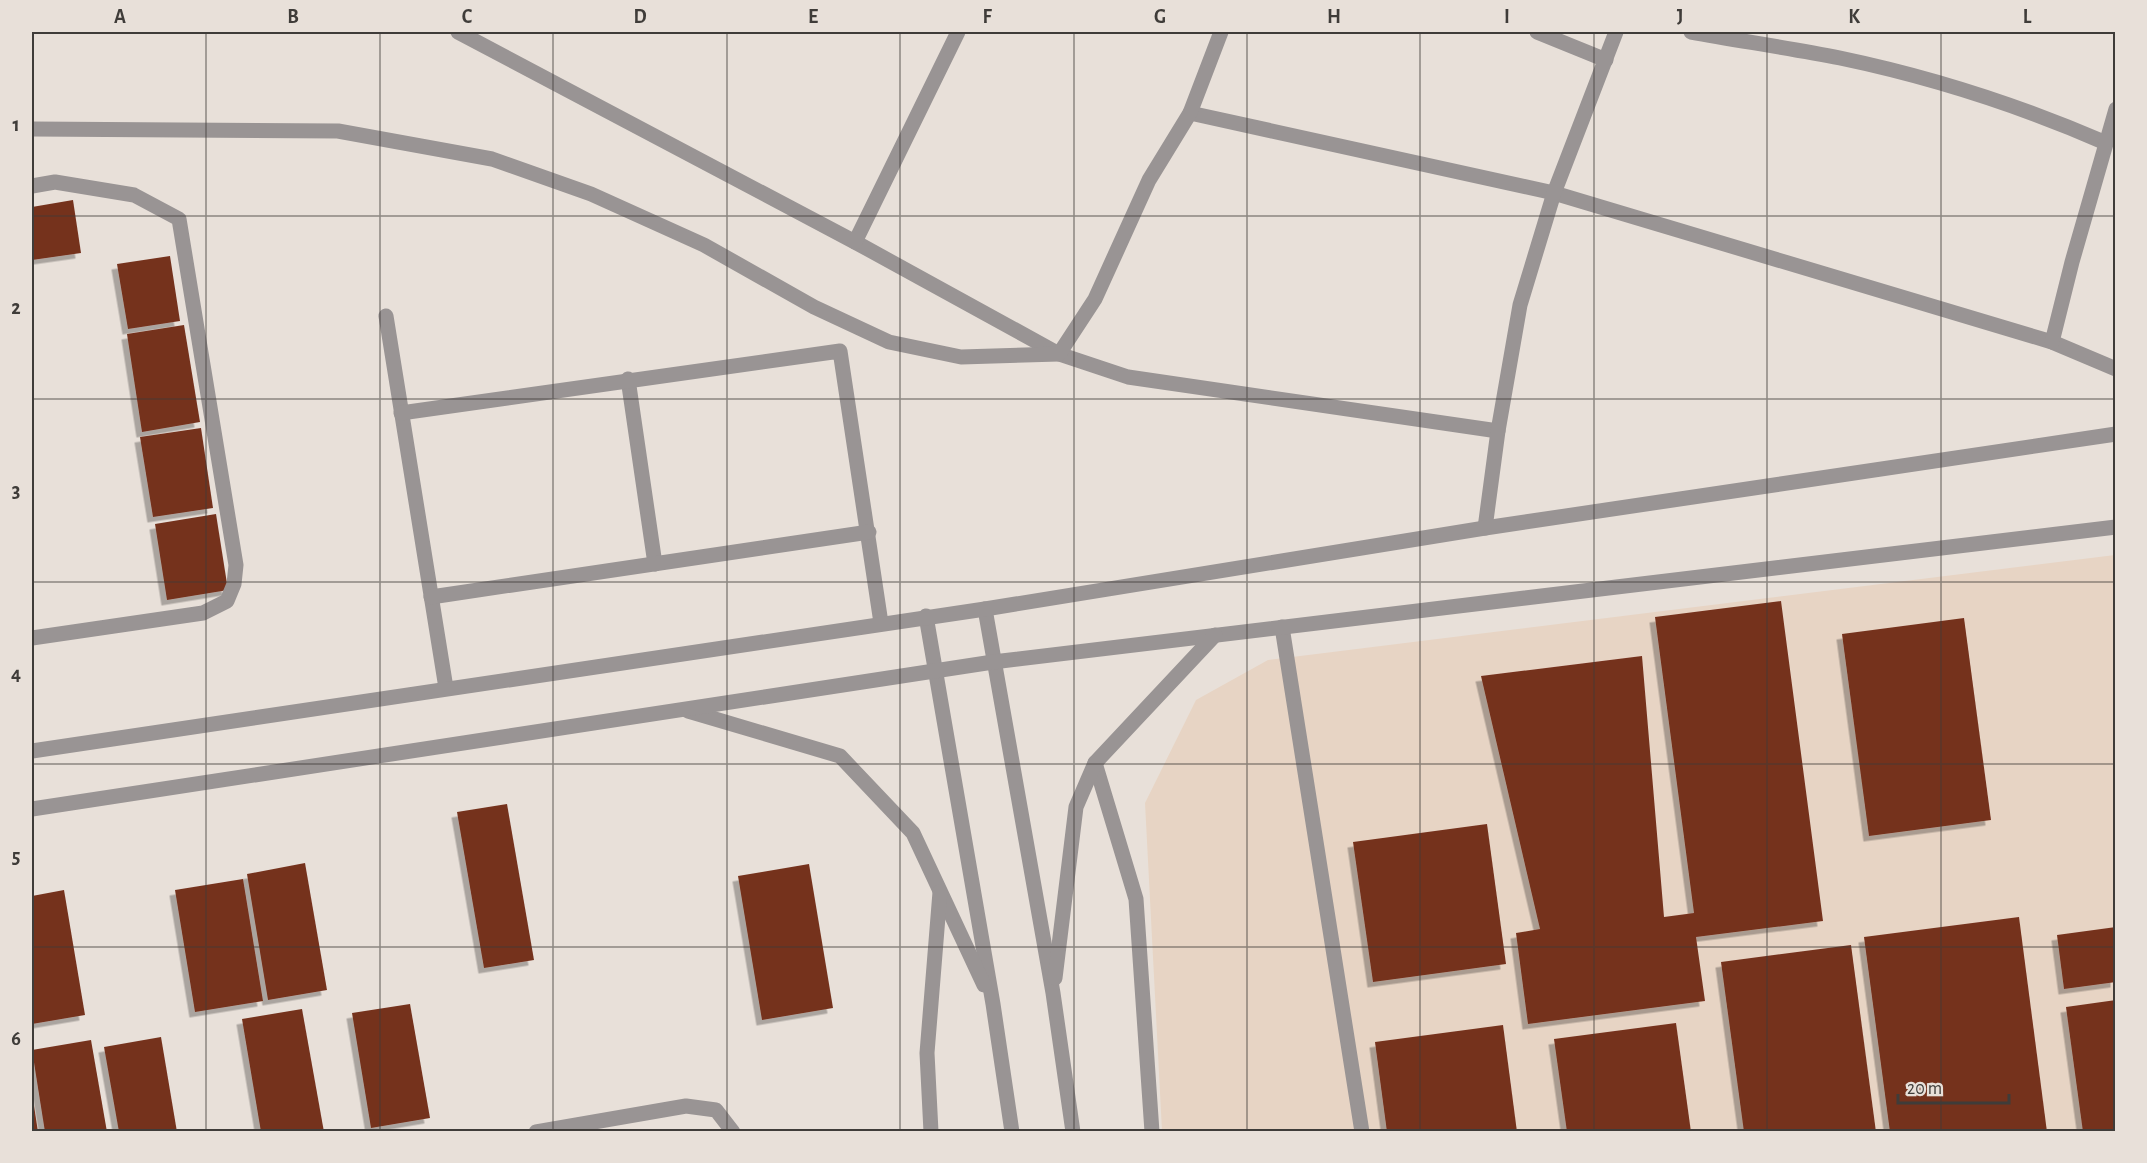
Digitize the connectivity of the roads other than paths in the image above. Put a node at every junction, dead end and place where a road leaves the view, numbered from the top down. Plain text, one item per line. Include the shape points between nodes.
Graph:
1 (458, 32) edge
2 (958, 32) edge
3 (1221, 32) edge
4 (1537, 32) edge
5 (1616, 32) edge
6 (1691, 32) edge
7 (1606, 60) junction
8 (2115, 110) edge
9 (1190, 113) junction
10 (32, 129) edge
11 (2106, 143) junction
12 (32, 186) edge
13 (1554, 193) junction
14 (855, 242) junction
15 (386, 316) dead end
16 (2052, 342) junction
17 (1059, 354) junction
18 (2115, 369) edge
19 (628, 380) junction
20 (401, 413) junction
21 (1498, 431) junction
22 (2115, 434) edge
23 (2115, 527) edge
24 (1485, 528) junction
25 (869, 532) junction
26 (655, 564) junction
27 (431, 597) junction
28 (985, 609) junction
29 (926, 616) junction
30 (881, 623) junction
31 (1282, 627) junction
32 (1215, 635) junction
33 (32, 638) edge
34 (993, 662) junction
35 (933, 671) junction
36 (446, 688) junction
37 (682, 709) junction
38 (32, 751) edge
39 (1095, 763) junction
40 (32, 810) edge
41 (940, 892) junction
42 (1053, 993) junction
43 (993, 1004) junction
44 (536, 1131) edge
45 (733, 1131) edge
46 (931, 1131) edge
47 (1011, 1131) edge
48 (1073, 1131) edge
49 (1152, 1131) edge
50 (1362, 1131) edge

1 - 14 street
2 - 14 street
3 - 9 street
4 - 7 street
5 - 7 street
6 - 11 street via 1841,58 1945,85 2042,115
7 - 13 street
8 - 11 street
9 - 13 street
9 - 17 street via 1149,180 1095,298
10 - 17 street via 338,130 492,159 591,194 694,240 889,342 961,357
11 - 16 street
12 - 33 street via 55,182 134,195 178,219 236,565 227,601 203,613
13 - 16 street
13 - 21 street via 1520,305
14 - 17 street
15 - 20 street
16 - 18 street
17 - 21 street via 1128,377
19 - 20 street
19 - 25 street via 840,351
19 - 26 street
20 - 27 street
21 - 24 street
22 - 24 street
23 - 31 street
24 - 28 street
25 - 26 street
25 - 30 street
26 - 27 street
27 - 36 street
28 - 29 street
28 - 34 street
29 - 30 street
29 - 35 street
30 - 36 street
31 - 32 street
31 - 50 street
32 - 34 street
32 - 39 street
34 - 35 street
34 - 42 street
35 - 37 street
35 - 43 street
36 - 38 street
37 - 40 street
37 - 41 street via 840,756 913,833
39 - 42 street via 1076,807
39 - 49 street via 1136,899
41 - 43 street
41 - 46 street via 927,1053
42 - 48 street
43 - 47 street
44 - 45 street via 686,1106 716,1110

